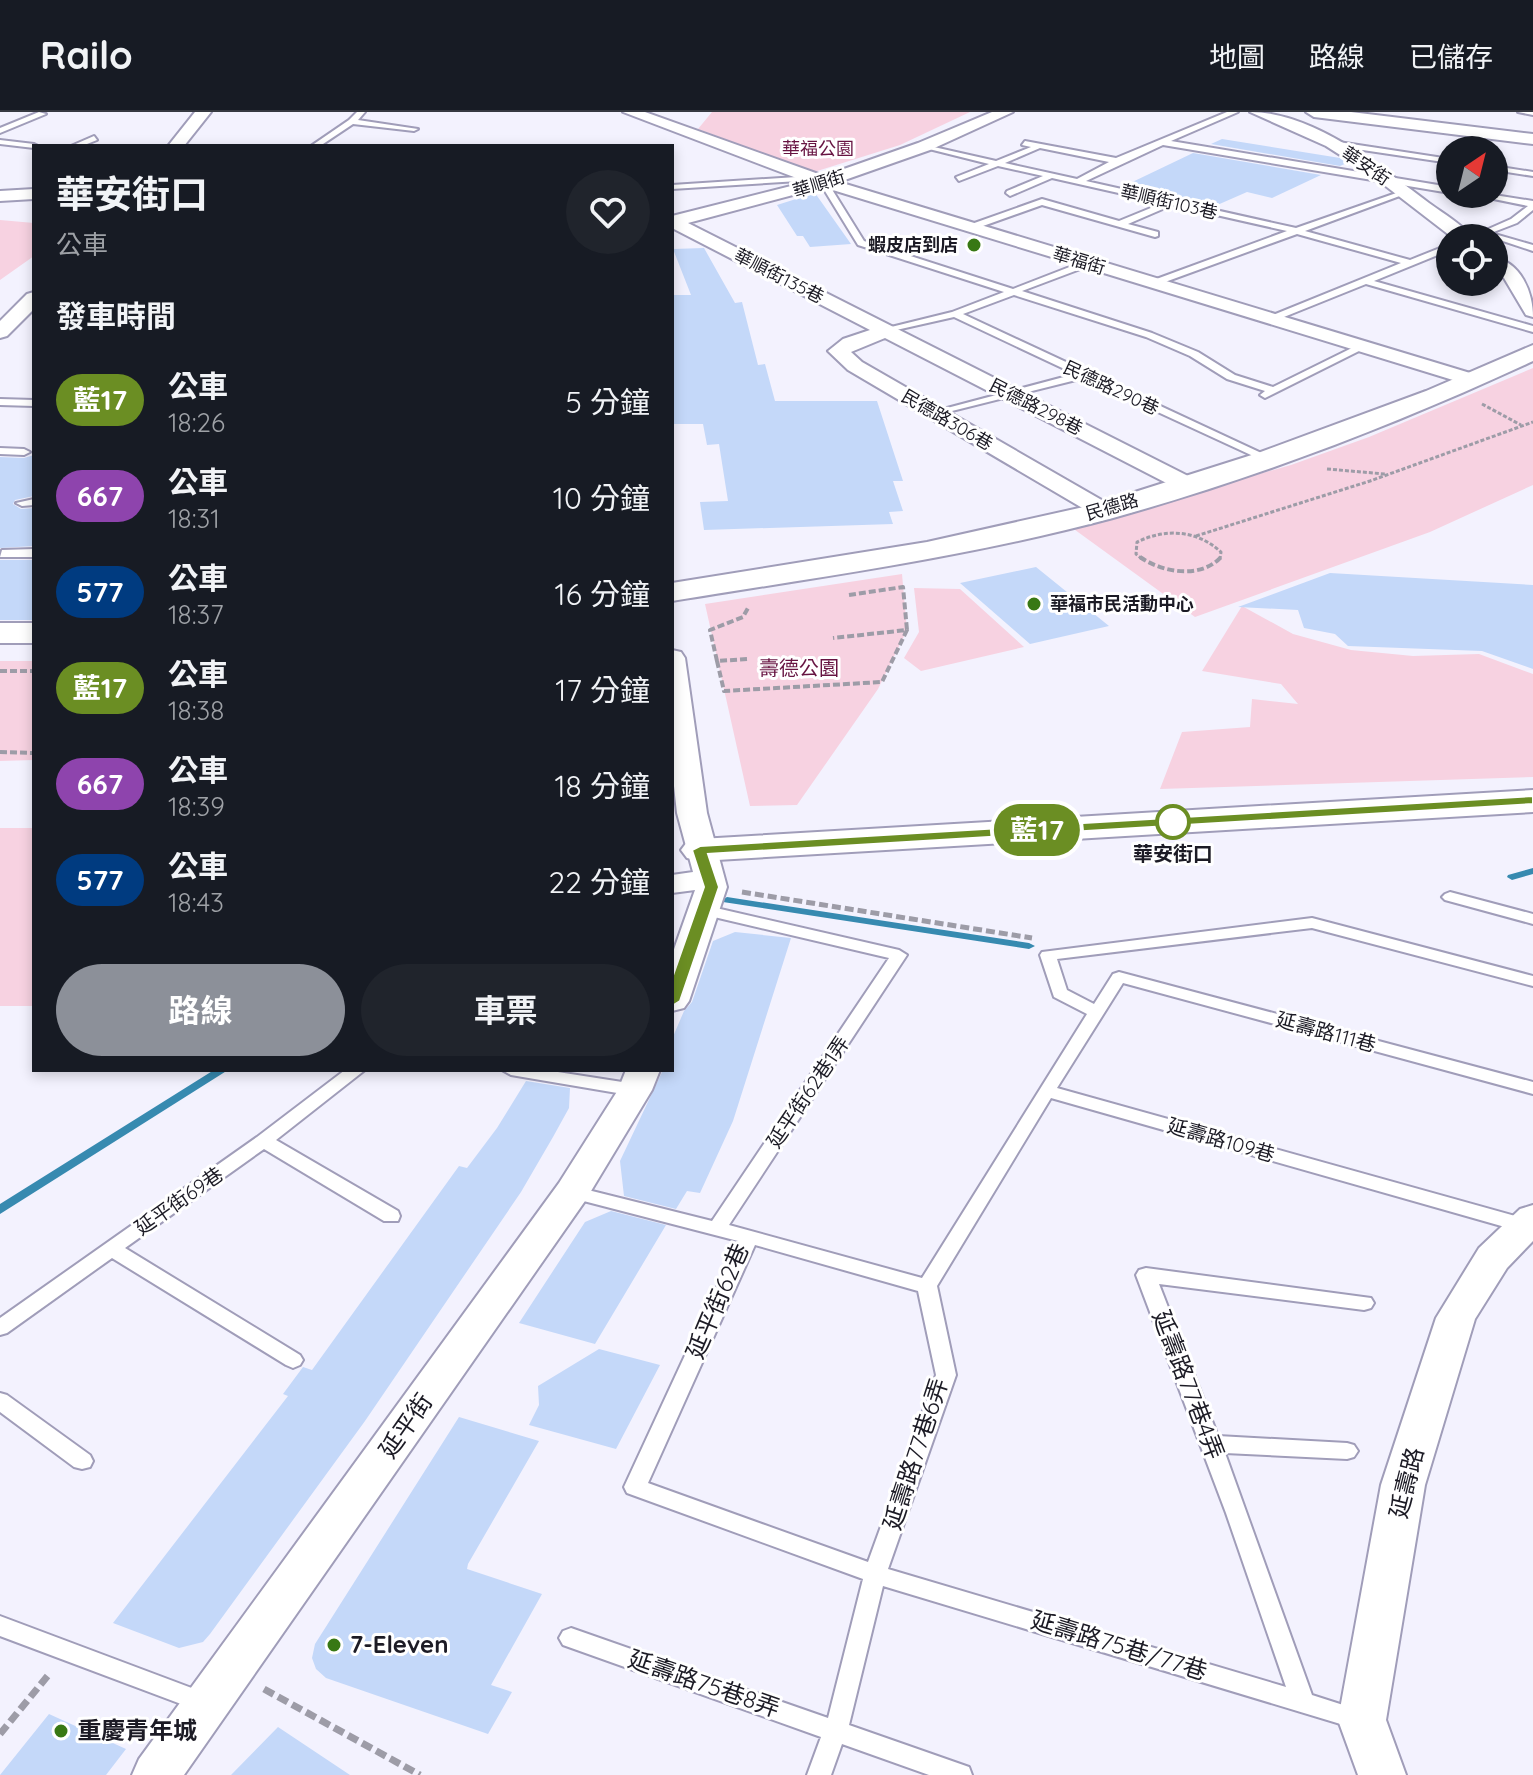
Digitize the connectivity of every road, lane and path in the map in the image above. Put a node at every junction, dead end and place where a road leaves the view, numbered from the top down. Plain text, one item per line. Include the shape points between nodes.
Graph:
1 (203, 112) edge
2 (361, 112) edge
3 (1005, 112) edge
4 (1234, 112) edge
5 (1258, 112) edge
6 (1314, 112) edge
7 (1458, 112) edge
8 (1522, 112) edge
9 (641, 113) edge
10 (1533, 113) edge
11 (42, 114) dead end
12 (352, 122) junction
13 (414, 129) dead end
14 (1449, 129) junction
15 (0, 131) edge
16 (94, 138) dead end
17 (1533, 139) edge
18 (0, 142) edge
19 (1162, 142) junction
20 (1025, 143) dead end
21 (1332, 143) junction
22 (80, 144) edge
23 (178, 144) edge
24 (318, 144) edge
25 (1039, 145) junction
26 (32, 146) edge
27 (925, 147) junction
28 (1436, 159) edge
29 (1117, 161) junction
30 (996, 163) junction
31 (1508, 170) edge
32 (1533, 174) edge
33 (1050, 176) junction
34 (959, 179) dead end
35 (1387, 180) junction
36 (818, 181) junction
37 (1077, 182) junction
38 (674, 187) edge
39 (1103, 188) junction
40 (1436, 188) edge
41 (1402, 192) junction
42 (1010, 193) dead end
43 (32, 194) edge
44 (1091, 195) dead end
45 (0, 196) edge
46 (1508, 200) edge
47 (1078, 202) dead end
48 (1171, 203) junction
49 (1533, 205) edge
50 (1066, 209) junction
51 (674, 221) edge
52 (674, 222) edge
53 (1119, 224) junction
54 (1445, 224) edge
55 (1507, 224) edge
56 (969, 228) junction
57 (1297, 231) junction
58 (1155, 234) dead end
59 (1508, 241) edge
60 (1533, 248) edge
61 (1436, 253) edge
62 (1088, 263) junction
63 (1410, 263) junction
64 (1508, 273) edge
65 (1365, 281) junction
66 (1154, 283) junction
67 (1015, 290) junction
68 (32, 300) edge
69 (1533, 311) edge
70 (955, 314) junction
71 (1271, 319) junction
72 (1533, 329) edge
73 (886, 331) junction
74 (0, 332) edge
75 (1364, 346) junction
76 (1533, 352) edge
77 (1082, 375) junction
78 (1273, 390) junction
79 (1477, 391) junction
80 (1010, 394) junction
81 (1261, 396) dead end
82 (0, 402) edge
83 (32, 403) edge
84 (936, 414) junction
85 (1533, 422) edge
86 (1521, 425) junction
87 (0, 451) edge
88 (24, 452) dead end
89 (1268, 459) junction
90 (1322, 468) dead end
91 (1385, 474) junction
92 (1186, 484) junction
93 (1104, 511) junction
94 (1196, 536) junction
95 (32, 553) edge
96 (2, 554) dead end
97 (674, 592) edge
98 (840, 596) dead end
99 (760, 607) dead end
100 (907, 630) junction
101 (0, 633) edge
102 (32, 633) edge
103 (833, 638) dead end
104 (747, 659) dead end
105 (717, 661) junction
106 (0, 671) edge
107 (32, 671) edge
108 (674, 674) edge
109 (0, 752) edge
110 (32, 753) edge
111 (1533, 801) edge
112 (706, 881) junction
113 (674, 884) edge
114 (1450, 897) dead end
115 (1533, 919) edge
116 (1048, 955) junction
117 (1533, 981) edge
118 (674, 994) edge
119 (1096, 1012) junction
120 (353, 1072) edge
121 (537, 1072) edge
122 (639, 1080) edge
123 (1533, 1088) edge
124 (1047, 1091) junction
125 (263, 1141) junction
126 (572, 1192) junction
127 (391, 1216) dead end
128 (1529, 1222) edge
129 (717, 1228) junction
130 (749, 1237) junction
131 (112, 1249) junction
132 (927, 1286) junction
133 (1364, 1303) dead end
134 (0, 1328) edge
135 (293, 1360) dead end
136 (0, 1401) edge
137 (1211, 1444) junction
138 (1347, 1451) dead end
139 (82, 1461) dead end
140 (635, 1487) joint
141 (875, 1574) junction
142 (0, 1626) edge
143 (571, 1638) dead end
144 (68, 1651) junction
145 (220, 1688) junction
146 (1303, 1702) junction
147 (1362, 1720) junction
148 (836, 1731) junction
149 (0, 1734) edge
150 (156, 1775) edge
151 (420, 1775) edge
152 (819, 1775) edge
153 (960, 1775) edge
154 (1382, 1775) edge

1 - 23 street
2 - 12 lane
3 - 27 street, 華順街
4 - 19 lane
5 - 21 street, 華安街
6 - 14 street
7 - 14 street
8 - 10 lane
9 - 36 street, 華福街
11 - 15 lane
12 - 13 lane
12 - 24 lane
14 - 17 street
16 - 22 lane
18 - 26 lane
19 - 29 lane
19 - 35 lane
20 - 25 lane
21 - 28 lane
21 - 35 street, 華安街
25 - 29 lane
25 - 30 lane
27 - 30 lane, 華順街103巷
27 - 36 street, 華順街
29 - 37 lane
30 - 33 lane, 華順街103巷
30 - 34 lane
31 - 32 lane
33 - 37 lane, 華順街103巷
33 - 42 lane
35 - 40 lane
35 - 41 street, 華安街
36 - 38 lane
36 - 51 street, 華順街 via 741,207
36 - 56 street, 華福街
36 - 67 lane via 861,243
37 - 39 lane, 華順街103巷
39 - 44 lane
39 - 48 lane, 華順街103巷
41 - 54 street, 華安街
41 - 57 lane
43 - 45 street
46 - 49 lane
47 - 50 lane
48 - 53 lane
48 - 57 lane, 華順街103巷
49 - 55 lane
50 - 53 lane
50 - 56 lane via 1042,202
52 - 73 street, 華順街135巷
53 - 58 lane
56 - 62 street, 華福街
57 - 63 lane, 華順街103巷
57 - 66 lane
59 - 60 lane
61 - 63 lane
62 - 66 street, 華福街
62 - 67 lane
63 - 65 lane
64 - 69 street
65 - 71 lane
65 - 72 lane
66 - 71 street, 華福街
67 - 70 lane
67 - 78 lane via 1149,335 1231,377
68 - 74 street
70 - 73 lane
70 - 77 lane, 民德路290巷
71 - 75 street, 華福街
73 - 80 street, 民德路298巷
73 - 84 street, 民德路306巷 via 838,351
75 - 78 lane
75 - 79 street, 華福街
76 - 79 street, 民德路
77 - 80 lane
77 - 89 lane, 民德路290巷
78 - 81 lane
79 - 86 path
79 - 89 street, 民德路
80 - 84 lane
80 - 92 street, 民德路298巷
82 - 83 lane
84 - 93 street, 民德路306巷
85 - 86 path
86 - 91 path
87 - 88 lane
89 - 92 street, 民德路
90 - 91 path
91 - 94 path
92 - 93 street, 民德路
93 - 97 street, 民德路 via 899,556
94 - 94 path via 1154,534 1134,548 1142,560 1165,569 1216,564 1221,552
95 - 96 lane
98 - 100 path via 903,587
99 - 105 path via 745,609 743,617 710,630
100 - 103 path
100 - 105 path via 882,682 724,691
101 - 102 street
104 - 105 path
106 - 107 path
108 - 112 street
109 - 110 path
111 - 112 street
112 - 113 street
112 - 116 path via 1039,939
112 - 118 street
112 - 129 lane, 延平街62巷1弄 via 899,955
114 - 115 lane
116 - 117 lane via 1312,923
116 - 119 lane via 1060,993
119 - 123 lane, 延壽路111巷 via 1119,977
119 - 124 lane
120 - 125 lane, 延平街69巷
121 - 122 lane
122 - 126 street, 延平街
124 - 128 lane, 延壽路109巷
124 - 132 lane
125 - 127 lane
125 - 131 lane, 延平街69巷
126 - 129 lane, 延平街62巷
126 - 145 street, 延平街
128 - 147 street, 延壽路 via 1493,1258 1456,1318 1403,1485
129 - 130 lane, 延平街62巷
130 - 132 lane
130 - 140 lane, 延平街62巷
131 - 134 lane, 延平街69巷
131 - 135 lane
132 - 141 lane, 延壽路77巷6弄 via 946,1375
133 - 137 lane, 延壽路77巷4弄 via 1146,1275
136 - 139 lane
137 - 138 lane
137 - 146 lane, 延壽路77巷4弄
140 - 141 lane, 延壽路75巷/77巷
141 - 146 lane, 延壽路75巷/77巷
141 - 148 lane, 延壽路77巷6弄
142 - 144 lane
143 - 148 lane, 延壽路75巷8弄
144 - 145 lane
144 - 149 path
145 - 150 street, 延平街
145 - 151 path
146 - 147 lane, 延壽路75巷/77巷
147 - 154 street, 延壽路
148 - 152 lane, 延壽路77巷6弄
148 - 153 lane, 延壽路75巷8弄

